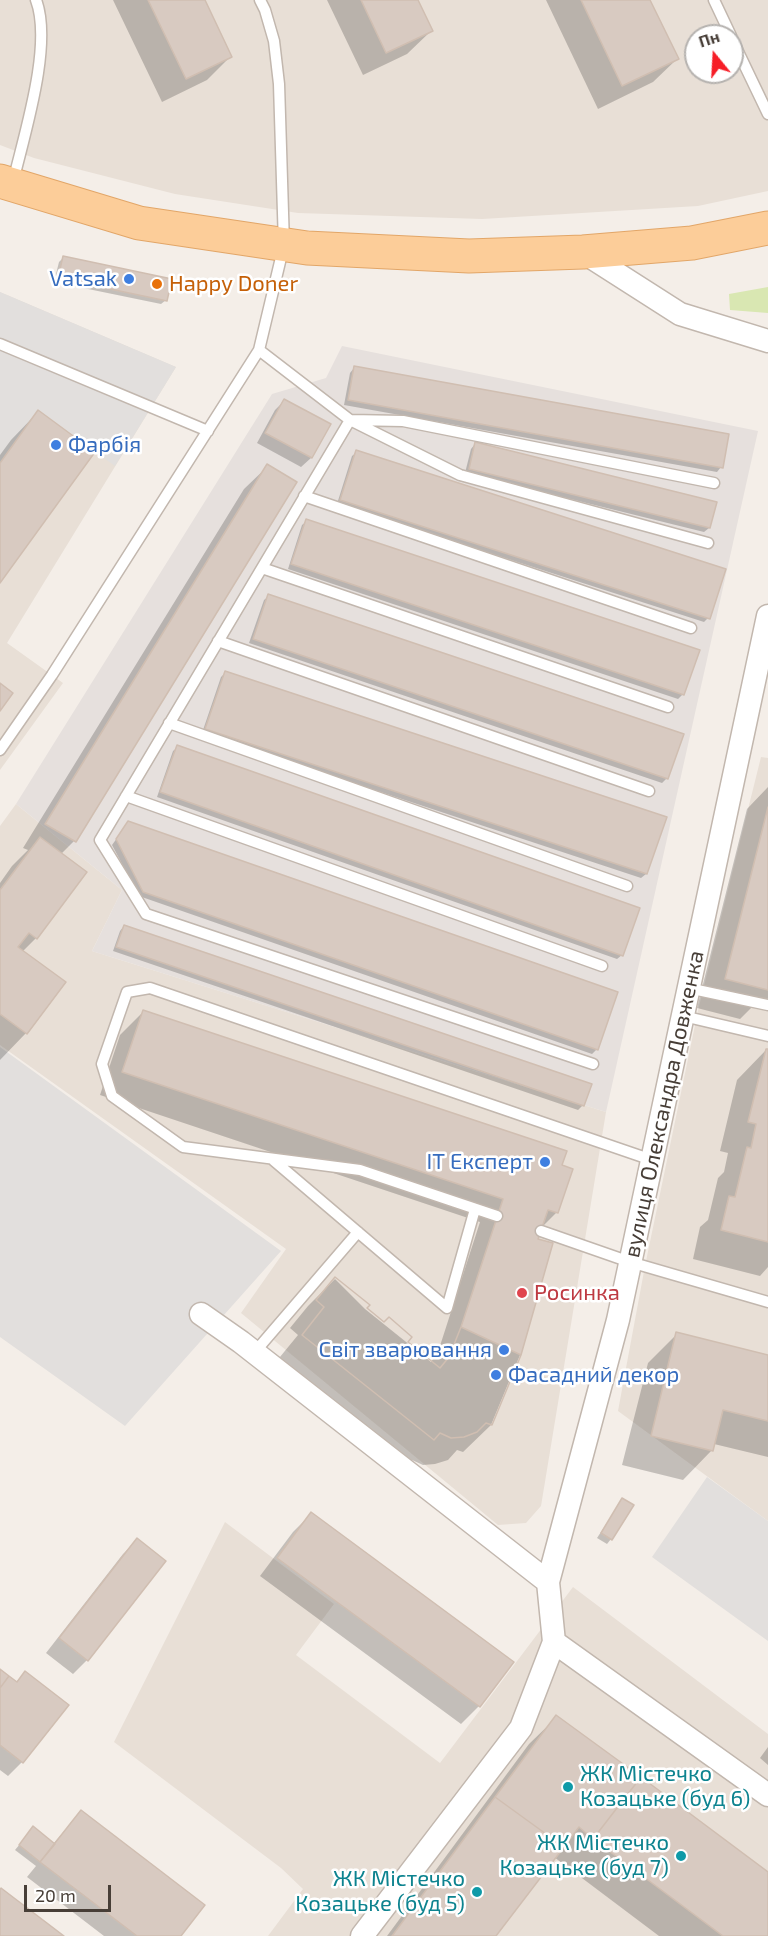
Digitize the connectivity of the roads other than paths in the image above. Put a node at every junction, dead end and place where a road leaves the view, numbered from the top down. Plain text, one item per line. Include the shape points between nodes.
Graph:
1 (36, 0) edge
2 (260, 0) edge
3 (714, 0) edge
4 (725, 24) edge
5 (744, 64) edge
6 (768, 114) edge
7 (6, 183) edge
8 (768, 228) edge
9 (284, 245) junction
10 (583, 252) junction
11 (768, 341) edge
12 (0, 344) edge
13 (259, 350) junction
14 (350, 420) junction
15 (208, 431) junction
16 (714, 483) dead end
17 (304, 496) junction
18 (708, 543) dead end
19 (262, 568) junction
20 (768, 616) edge
21 (692, 628) dead end
22 (218, 641) junction
23 (668, 707) dead end
24 (169, 723) junction
25 (0, 750) edge
26 (649, 791) dead end
27 (126, 796) junction
28 (627, 886) dead end
29 (602, 966) dead end
30 (688, 988) junction
31 (768, 1005) edge
32 (683, 1016) junction
33 (768, 1036) edge
34 (593, 1064) dead end
35 (272, 1158) junction
36 (652, 1160) junction
37 (475, 1209) junction
38 (497, 1216) dead end
39 (541, 1231) dead end
40 (357, 1232) junction
41 (630, 1262) junction
42 (768, 1302) edge
43 (201, 1314) dead end
44 (254, 1353) junction
45 (548, 1582) junction
46 (554, 1642) junction
47 (768, 1795) edge
48 (362, 1936) edge

1 - 7 lane via 41,38 38,74
2 - 9 lane via 274,41 279,84
3 - 4 lane
5 - 6 lane
7 - 9 main road via 139,223
8 - 10 main road via 692,243
9 - 10 main road via 469,256
9 - 13 lane
10 - 11 street via 680,314
12 - 15 lane
13 - 14 lane
13 - 15 lane
14 - 16 lane via 403,421
14 - 17 lane
14 - 18 lane via 460,475
15 - 25 lane
17 - 19 lane
17 - 21 lane
19 - 22 lane
19 - 23 lane
20 - 30 street, вулиця Олександра Довженка
22 - 24 lane
22 - 26 lane
24 - 27 lane
24 - 28 lane
27 - 29 lane
27 - 34 lane via 100,840 146,914
30 - 31 lane
30 - 32 street, вулиця Олександра Довженка
32 - 33 lane
32 - 36 street, вулиця Олександра Довженка
35 - 36 lane via 183,1147 112,1096 102,1064 127,993 150,988
35 - 37 lane via 360,1170
35 - 40 lane
36 - 41 street, вулиця Олександра Довженка
37 - 38 lane
37 - 40 lane via 447,1308
39 - 41 lane
40 - 44 lane
41 - 42 lane
41 - 45 street, вулиця Олександра Довженка
43 - 44 street
44 - 45 street
45 - 46 street
46 - 47 street
46 - 48 street via 521,1728

